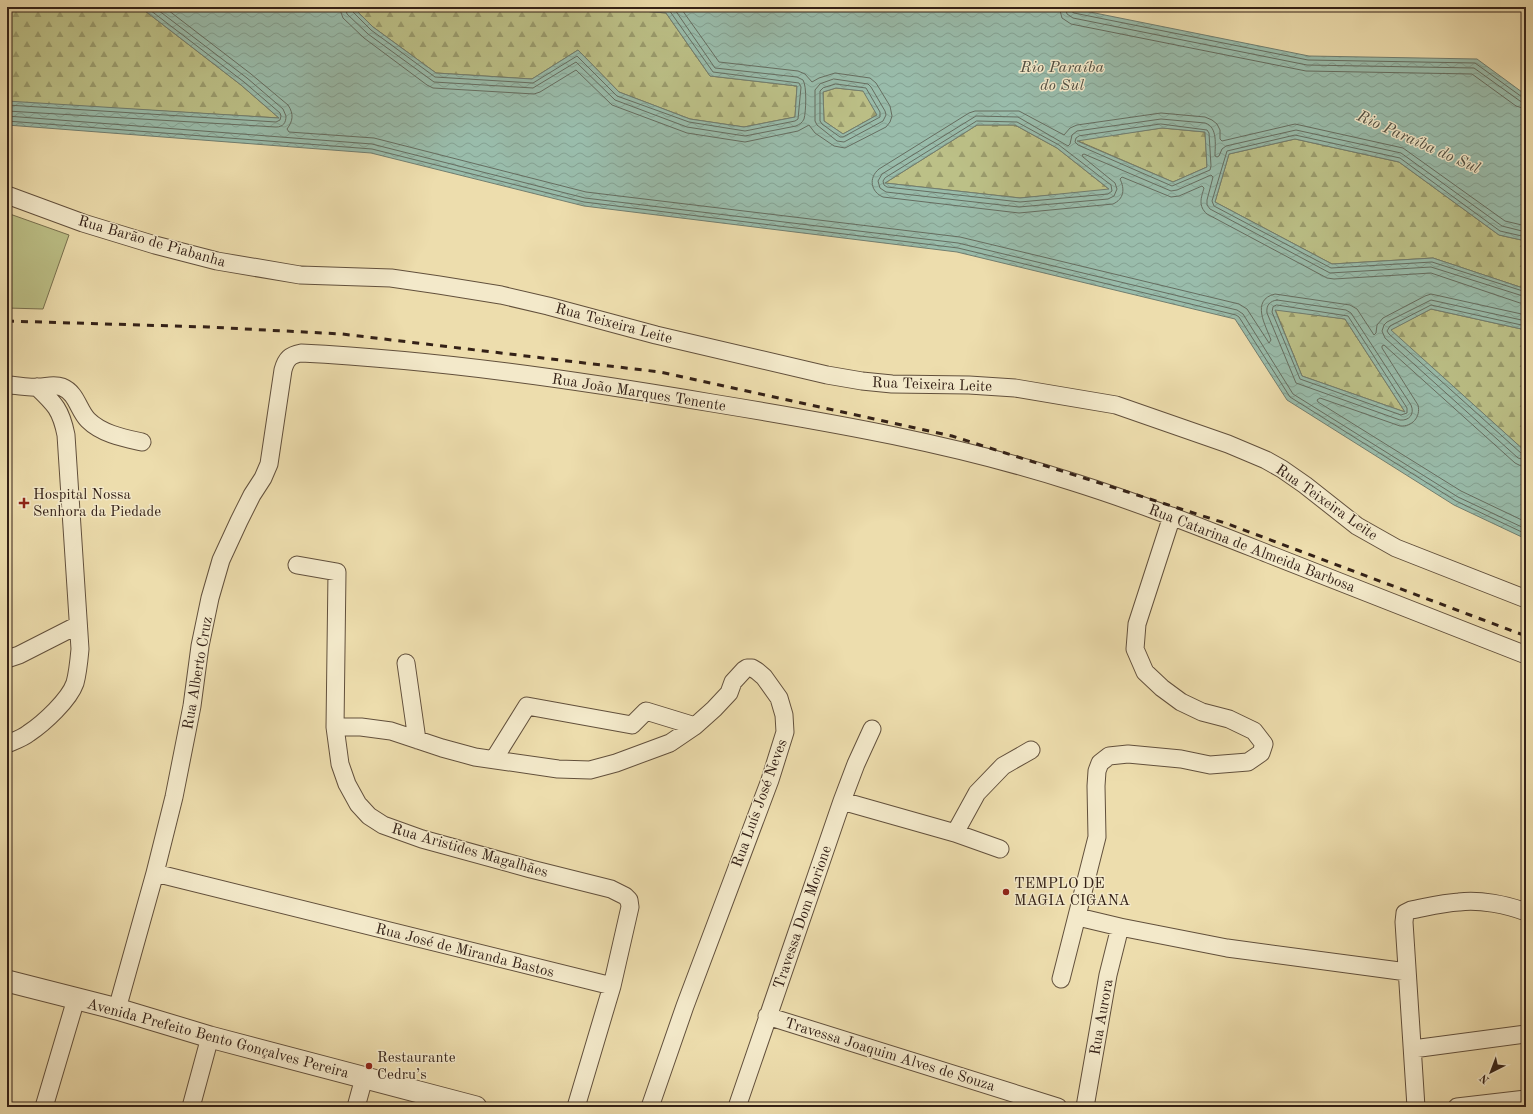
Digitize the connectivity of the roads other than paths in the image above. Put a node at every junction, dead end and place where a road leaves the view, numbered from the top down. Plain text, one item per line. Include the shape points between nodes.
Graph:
1 (7, 195) edge
2 (300, 275) joint
3 (301, 353) joint
4 (7, 385) edge
5 (37, 387) junction
6 (142, 442) dead end
7 (974, 453) joint
8 (1172, 516) junction
9 (296, 565) dead end
10 (1526, 599) edge
11 (78, 624) junction
12 (1526, 655) edge
13 (7, 659) edge
14 (406, 663) dead end
15 (695, 726) junction
16 (335, 728) junction
17 (872, 729) dead end
18 (417, 740) junction
19 (7, 744) edge
20 (1031, 750) dead end
21 (494, 759) junction
22 (842, 801) junction
23 (955, 833) junction
24 (1000, 849) dead end
25 (155, 873) junction
26 (1526, 912) edge
27 (1078, 917) junction
28 (1120, 927) junction
29 (1407, 972) junction
30 (1061, 979) dead end
31 (7, 981) edge
32 (612, 986) junction
33 (76, 999) junction
34 (117, 1009) junction
35 (767, 1016) junction
36 (1526, 1034) edge
37 (210, 1037) junction
38 (1412, 1049) junction
39 (364, 1078) junction
40 (1526, 1099) edge
41 (44, 1107) edge
42 (191, 1107) edge
43 (356, 1107) edge
44 (476, 1107) edge
45 (576, 1107) edge
46 (650, 1107) edge
47 (737, 1107) edge
48 (1058, 1107) edge
49 (1085, 1107) edge
50 (1416, 1107) edge
51 (1457, 1107) edge

1 - 2 street, Rua Barão de Piabanha via 83,223 163,247 217,261
2 - 10 street, Rua Teixeira Leite via 391,278 501,295 656,335 855,380 892,384 1015,388 1116,405 1266,460 1288,473 1378,539
3 - 7 street, Rua João Marques Tenente via 419,361 667,395 860,428
3 - 25 street, Rua Alberto Cruz via 292,355 284,364 269,464 230,541 210,598 177,782
4 - 5 street
5 - 6 street via 55,386 66,389 76,399 84,416 95,426 106,432
5 - 11 street via 60,412 66,435
7 - 8 street, Rua Catarina de Almeida Barbosa via 1076,482
8 - 12 street, Rua Catarina de Almeida Barbosa
8 - 27 street via 1137,624 1135,649 1145,672 1181,702 1254,731 1264,744 1261,753 1248,762 1210,765 1181,759 1128,754 1109,756 1100,763 1096,786 1097,837
9 - 16 street, Rua Aristides Magalhães via 337,572
11 - 13 street
11 - 19 street via 80,649 75,684 49,716 29,734
14 - 18 street
15 - 21 street, Rua Luís José Neves via 670,743 590,770 558,769
15 - 21 street via 646,711 632,725 527,706
15 - 46 street, Rua Luís José Neves via 729,693 733,682 744,670 752,668 764,676 780,698 785,732 770,780 684,1006
16 - 18 street, Rua Luís José Neves via 361,727 391,731
16 - 32 street, Rua Aristides Magalhães via 340,764 351,793 369,816 384,825 422,839 611,889 625,896 630,907
17 - 22 street, Travessa Dom Morione
18 - 21 street, Rua Luís José Neves via 475,757
20 - 23 street via 1003,766 977,793
22 - 23 street
22 - 35 street, Travessa Dom Morione
23 - 24 street
25 - 32 street, Rua José de Miranda Bastos
25 - 34 street, Rua Alberto Cruz
26 - 29 street via 1471,901 1405,913
27 - 28 street
27 - 30 street
28 - 29 street via 1227,948
28 - 49 street, Rua Aurora via 1108,975
29 - 38 street
31 - 33 street, Avenida Prefeito Bento Gonçalves Pereira
32 - 45 street
33 - 34 street, Avenida Prefeito Bento Gonçalves Pereira
33 - 41 street
34 - 37 street, Avenida Prefeito Bento Gonçalves Pereira
35 - 47 street, Travessa Dom Morione
35 - 48 street, Travessa Joaquim Alves de Souza
36 - 38 street
37 - 39 street, Avenida Prefeito Bento Gonçalves Pereira
37 - 42 street
38 - 50 street
39 - 43 street
39 - 44 street, Avenida Prefeito Bento Gonçalves Pereira
40 - 51 street

